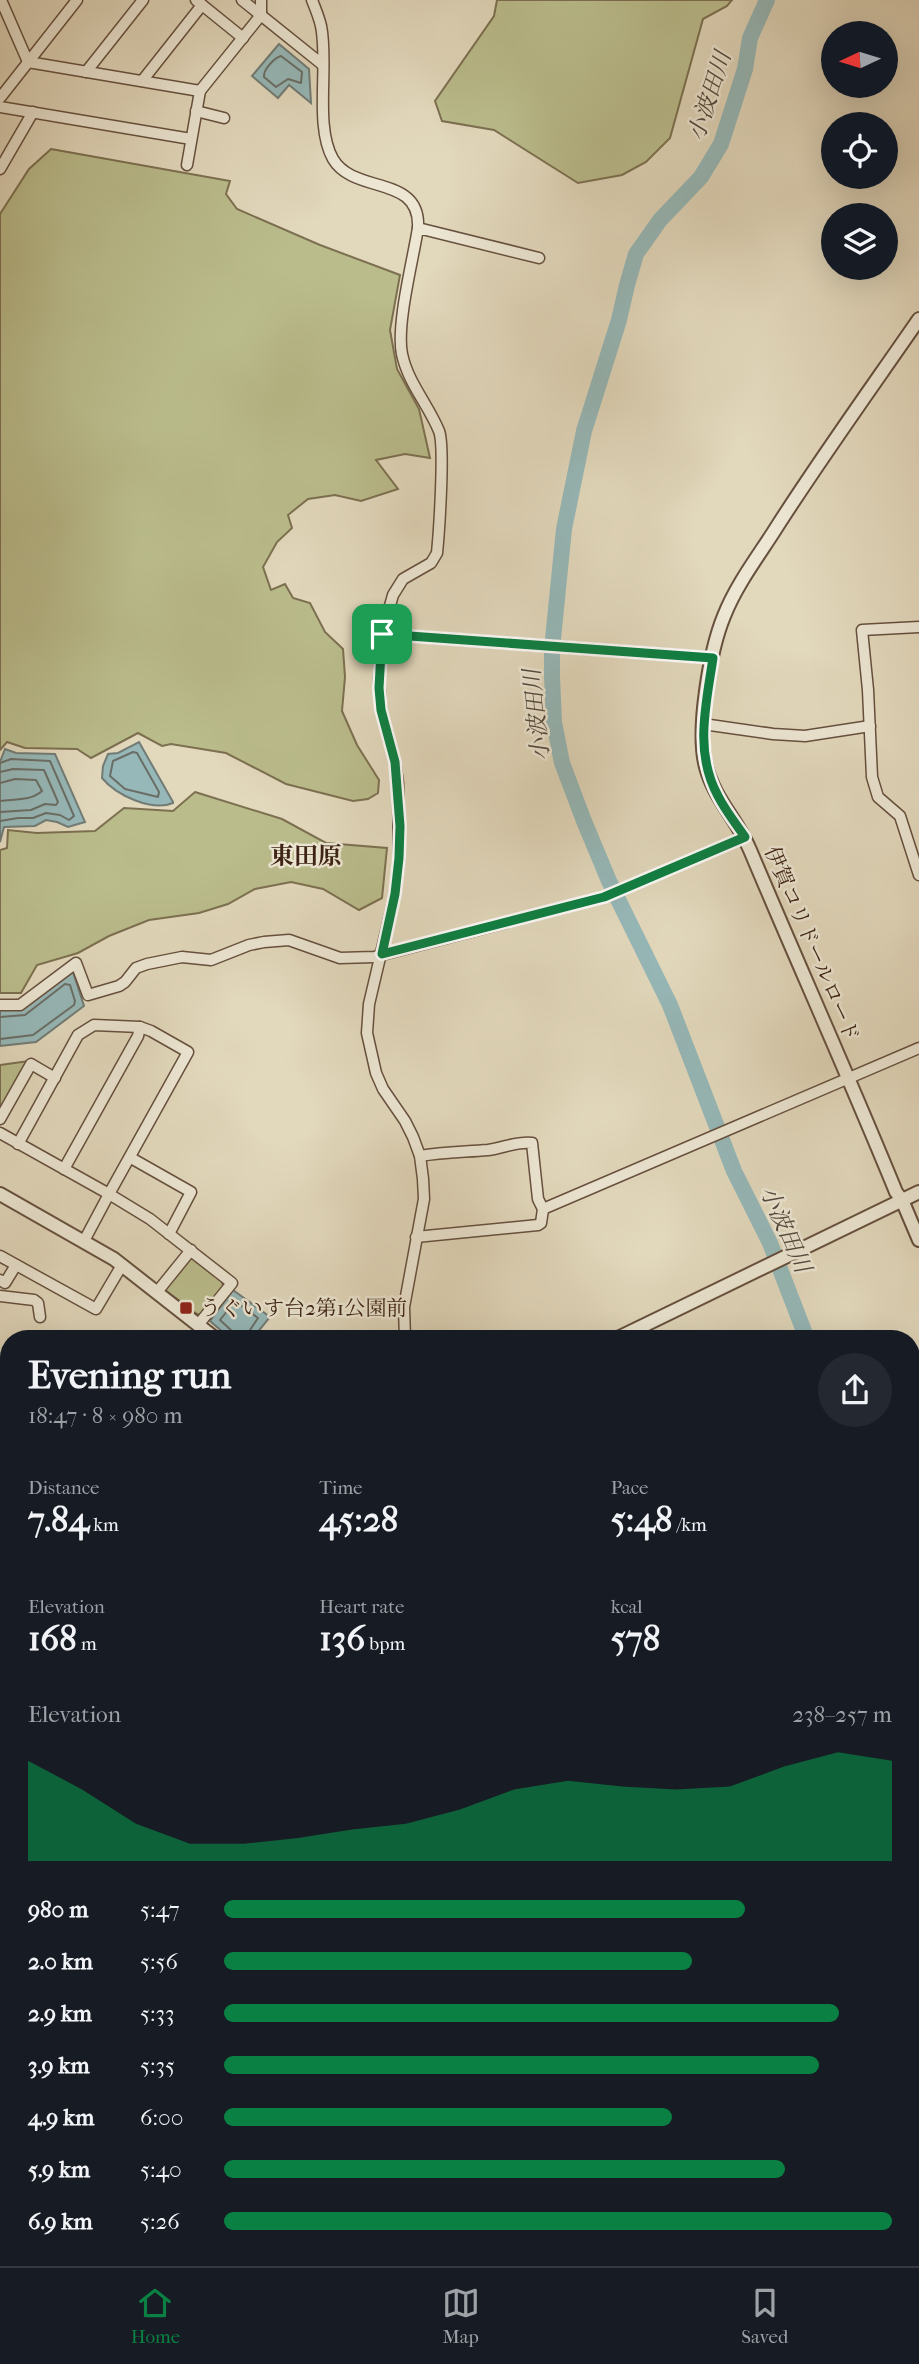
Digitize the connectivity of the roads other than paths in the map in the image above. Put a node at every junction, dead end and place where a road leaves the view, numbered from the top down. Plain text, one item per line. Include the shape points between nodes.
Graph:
1 (13, 0) edge
2 (77, 0) edge
3 (143, 0) edge
4 (242, 0) edge
5 (261, 0) edge
6 (312, 0) edge
7 (199, 2) edge
8 (3, 5) edge
9 (261, 15) junction
10 (243, 38) junction
11 (28, 62) junction
12 (323, 65) junction
13 (86, 72) junction
14 (142, 81) junction
15 (200, 91) junction
16 (0, 98) edge
17 (0, 107) edge
18 (196, 111) junction
19 (33, 113) junction
20 (224, 118) dead end
21 (191, 139) junction
22 (5, 152) edge
23 (187, 165) dead end
24 (0, 169) edge
25 (418, 228) junction
26 (539, 258) dead end
27 (919, 319) edge
28 (919, 627) edge
29 (382, 634) junction
30 (713, 658) junction
31 (703, 724) junction
32 (870, 726) junction
33 (745, 837) junction
34 (919, 875) edge
35 (382, 954) junction
36 (0, 1005) edge
37 (139, 1027) junction
38 (919, 1048) edge
39 (55, 1078) junction
40 (849, 1078) junction
41 (0, 1119) edge
42 (0, 1133) edge
43 (18, 1144) junction
44 (420, 1156) junction
45 (131, 1158) junction
46 (64, 1169) junction
47 (919, 1192) edge
48 (0, 1194) edge
49 (109, 1194) junction
50 (902, 1200) junction
51 (543, 1209) junction
52 (169, 1234) junction
53 (416, 1237) junction
54 (919, 1240) edge
55 (84, 1241) junction
56 (191, 1250) junction
57 (0, 1256) edge
58 (16, 1265) junction
59 (121, 1265) junction
60 (2, 1284) edge
61 (157, 1292) junction
62 (0, 1296) edge
63 (40, 1317) dead end
64 (198, 1325) junction
65 (204, 1330) edge
66 (405, 1330) edge
67 (634, 1330) edge

1 - 8 street
2 - 11 street
3 - 13 street
4 - 9 street
5 - 9 street
6 - 12 street via 321,26
7 - 10 street
7 - 14 street
8 - 11 street
9 - 10 street
9 - 12 street
10 - 15 street
11 - 13 street
11 - 16 street
12 - 25 street via 326,141 335,162 350,175 407,197 417,211
13 - 14 street
14 - 15 street
15 - 18 street
17 - 19 street
18 - 20 street
18 - 21 street
19 - 21 street
19 - 22 street
21 - 23 street
22 - 24 street
25 - 26 street
25 - 29 street via 400,336 407,370 440,432 438,544 431,563 403,579 393,595
27 - 30 street, 伊賀コリドールロード via 747,574 724,615
28 - 32 street via 862,630
29 - 30 street
29 - 35 street via 381,710 395,762 400,826 395,894
30 - 31 street, 伊賀コリドールロード
31 - 32 street via 806,736
31 - 33 street, 伊賀コリドールロード via 709,776
32 - 34 street via 872,776 878,797 900,816
33 - 35 street via 604,897
33 - 40 street, 伊賀コリドールロード
35 - 36 street via 346,958 294,940 254,944 215,959 182,957 140,966 123,984 88,995 76,963 20,1005
35 - 44 street via 369,1004 368,1045 383,1089 405,1121
37 - 39 street via 94,1025 78,1035
37 - 45 street via 188,1052
37 - 46 street
38 - 40 street
39 - 41 street via 31,1064
39 - 43 street
40 - 50 street, 伊賀コリドールロード
40 - 51 street
42 - 43 street
43 - 46 street
44 - 51 street via 532,1143
44 - 53 street via 424,1190
45 - 49 street
45 - 52 street via 191,1192
46 - 49 street
47 - 50 street
48 - 55 street
49 - 52 street
49 - 55 street
50 - 54 street, 伊賀コリドールロード
50 - 67 street
51 - 53 street via 538,1225
52 - 56 street
53 - 66 street
55 - 59 street
56 - 61 street
56 - 64 street via 232,1283
57 - 58 street
58 - 59 street via 96,1310
58 - 60 street
59 - 61 street
61 - 64 street
62 - 63 street via 34,1300
64 - 65 street

